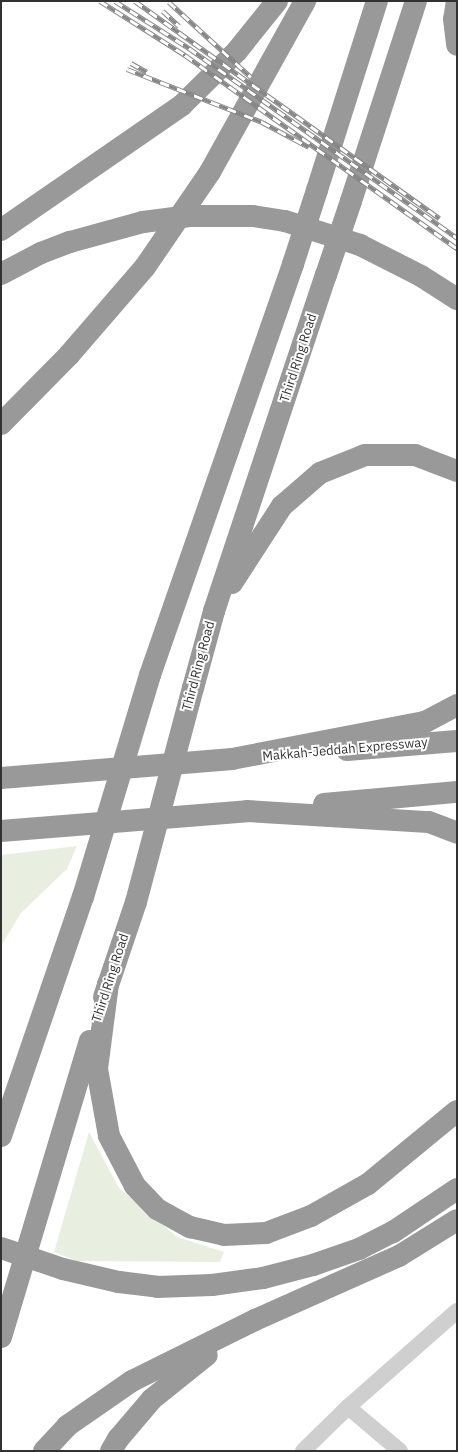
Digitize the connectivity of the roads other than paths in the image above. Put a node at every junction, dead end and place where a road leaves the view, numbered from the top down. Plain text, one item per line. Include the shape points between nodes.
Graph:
1 (277, 1) edge
2 (305, 1) edge
3 (377, 1) edge
4 (416, 1) edge
5 (457, 1) edge
6 (457, 46) edge
7 (1, 230) edge
8 (1, 274) edge
9 (457, 299) edge
10 (1, 424) edge
11 (457, 471) edge
12 (214, 611) junction
13 (457, 706) edge
14 (457, 741) edge
15 (232, 759) junction
16 (1, 778) edge
17 (457, 792) edge
18 (247, 811) junction
19 (1, 831) edge
20 (457, 834) edge
21 (108, 984) junction
22 (457, 1111) edge
23 (1, 1136) edge
24 (457, 1189) edge
25 (457, 1220) edge
26 (1, 1248) edge
27 (457, 1311) edge
28 (255, 1320) junction
29 (1, 1337) edge
30 (348, 1407) junction
31 (44, 1451) edge
32 (111, 1451) edge
33 (303, 1451) edge
34 (400, 1451) edge

1 - 7 highway via 237,51 182,105
2 - 10 highway, bridge via 210,172 145,268 69,355
3 - 23 highway, bridge via 294,264 150,675 83,897
4 - 12 highway, Third Ring Road, bridge
5 - 6 highway via 454,19
8 - 9 highway via 41,253 70,242 143,222 190,216 253,216 285,221 360,245 421,276
11 - 12 highway via 415,455 365,455 320,473 282,506
12 - 21 highway, Third Ring Road, bridge via 136,902
13 - 15 highway via 425,722
14 - 15 highway, Makkah-Jeddah Expressway
15 - 16 highway
17 - 18 highway
18 - 19 highway
18 - 20 highway via 429,822
21 - 22 highway via 97,1069 109,1136 135,1186 157,1209 190,1227 224,1235 266,1233 311,1216 368,1184
21 - 29 highway, Third Ring Road
24 - 26 highway, bridge via 392,1232 359,1249 313,1266 263,1278 212,1285 157,1287 119,1282 63,1268
25 - 28 highway via 399,1256
27 - 30 street
28 - 31 highway via 132,1381 67,1426
28 - 32 highway via 197,1361 152,1399
30 - 33 street
30 - 34 street

